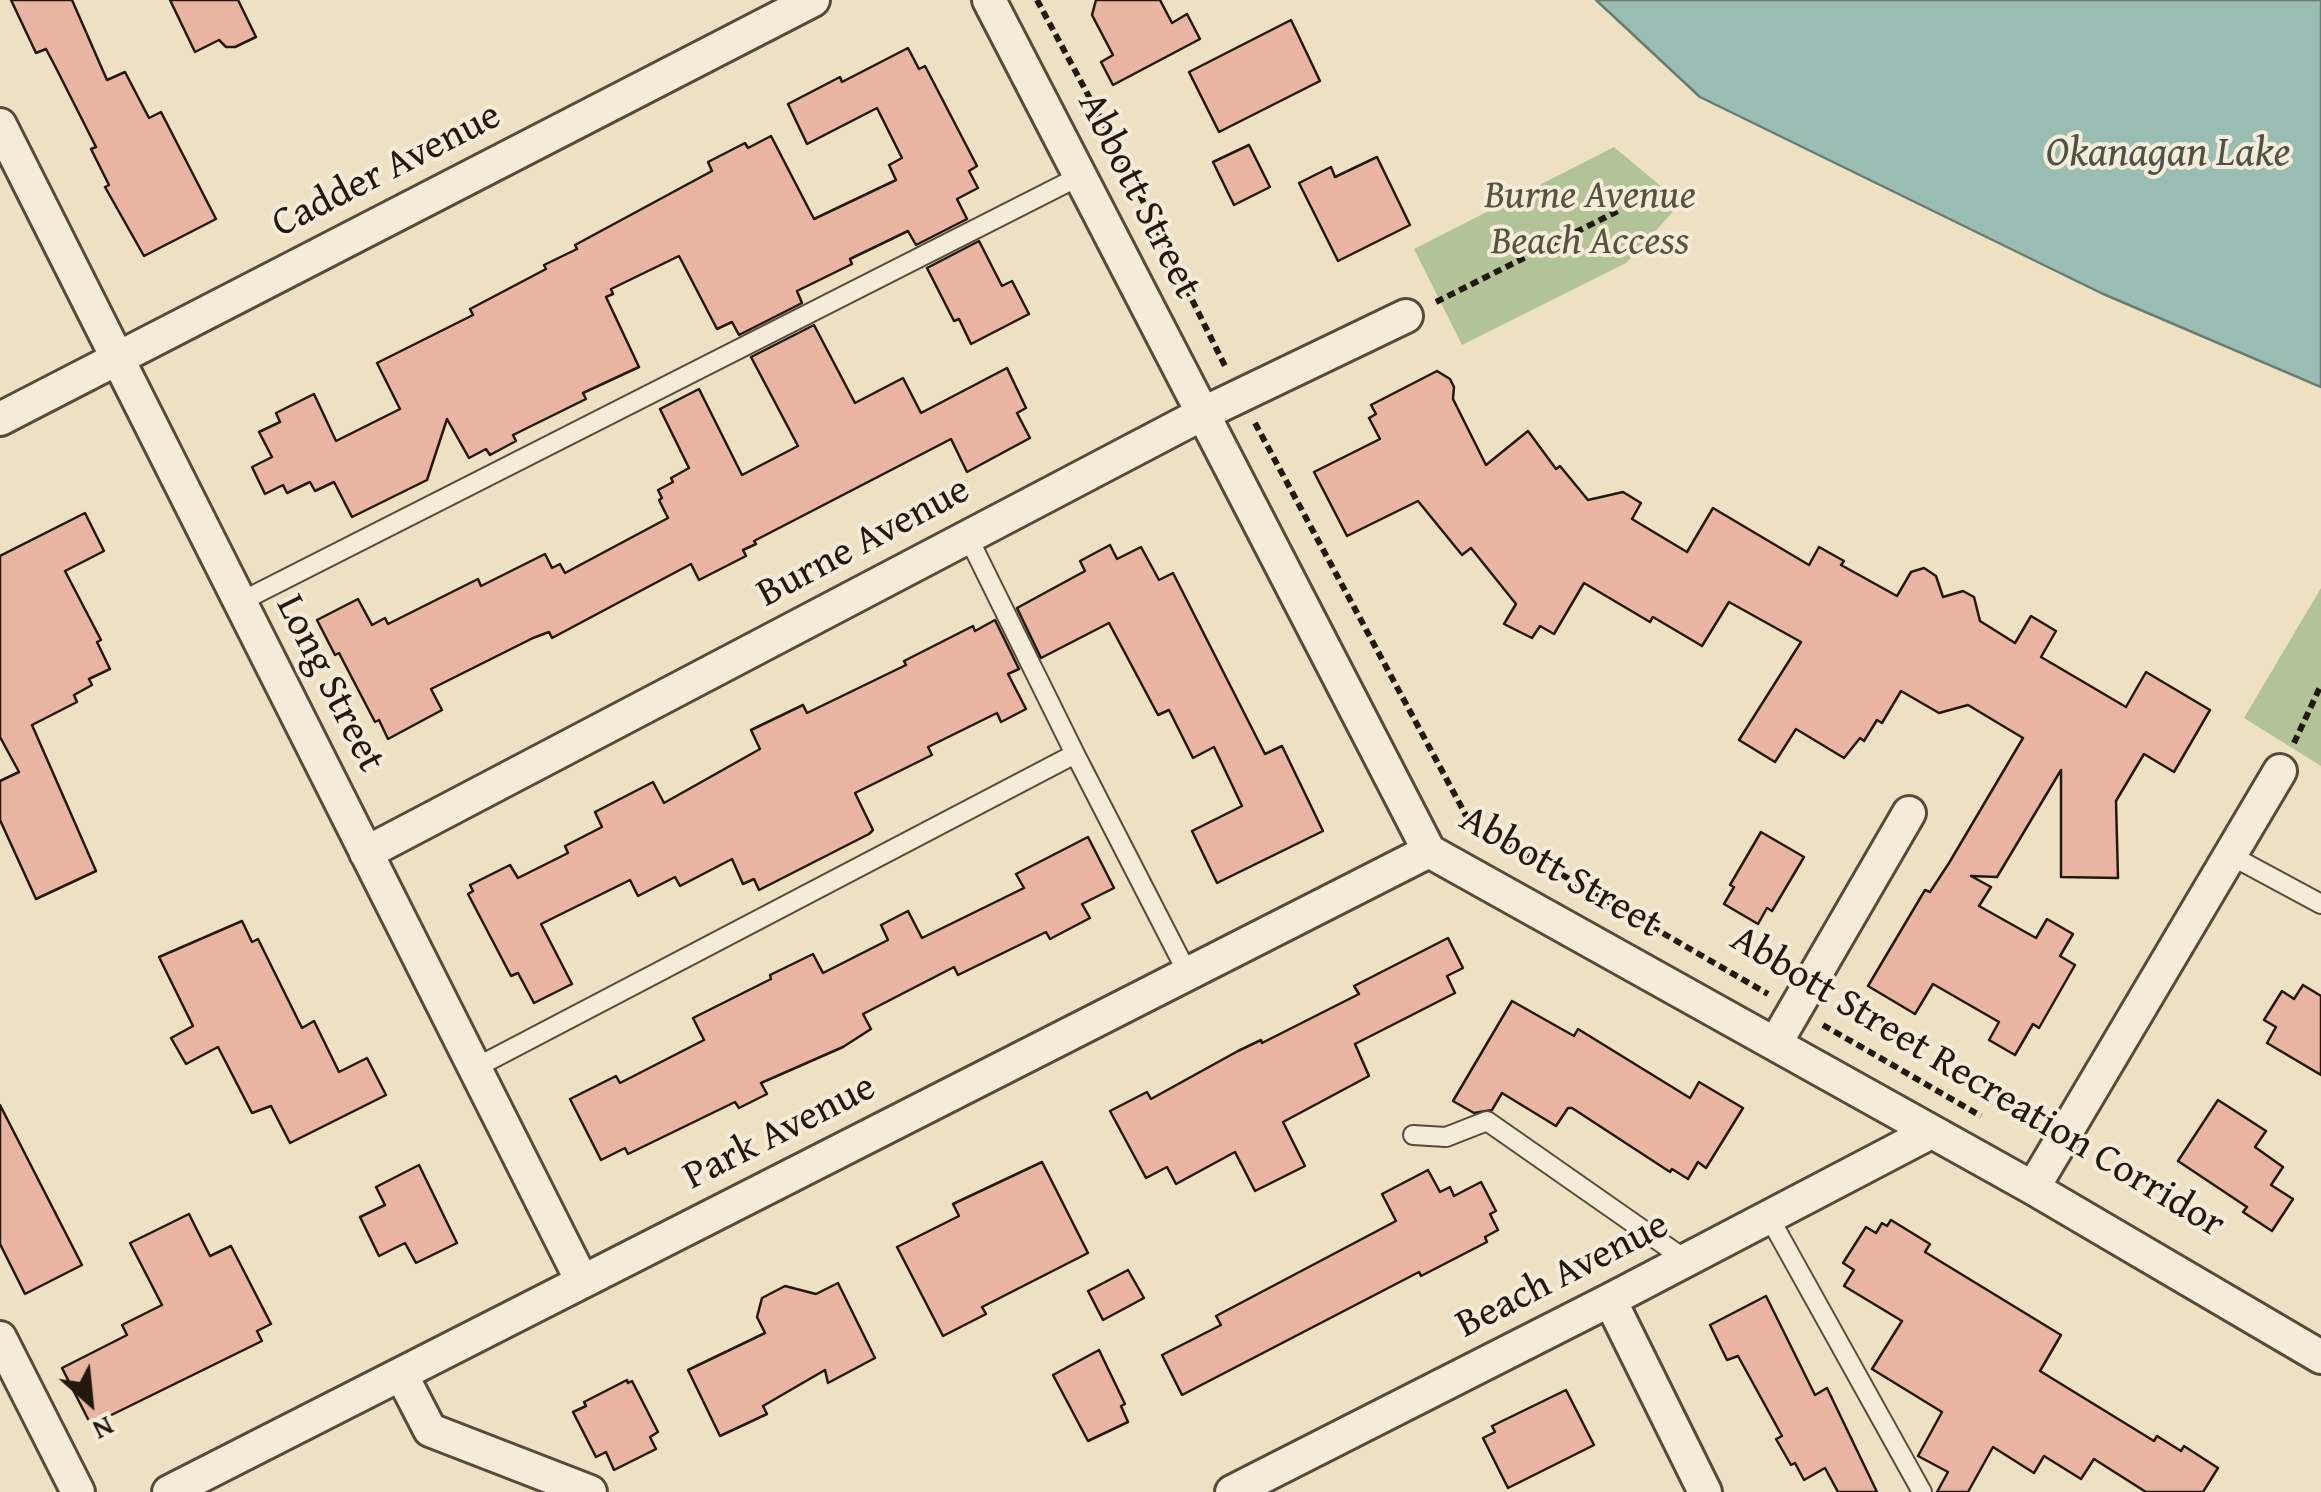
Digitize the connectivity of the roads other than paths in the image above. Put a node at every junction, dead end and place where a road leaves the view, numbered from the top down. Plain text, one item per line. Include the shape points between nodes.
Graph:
1 (813, 0) edge
2 (990, 0) edge
3 (0, 125) edge
4 (1080, 176) junction
5 (1406, 316) road end
6 (116, 358) junction
7 (1202, 414) junction
8 (0, 419) edge
9 (968, 536) junction
10 (240, 602) junction
11 (1074, 754) junction
12 (2280, 771) road end
13 (1909, 814) dead end
14 (1430, 852) junction
15 (366, 853) junction
16 (2230, 855) junction
17 (2321, 904) edge
18 (1188, 974) junction
19 (1774, 1044) junction
20 (475, 1068) junction
21 (1931, 1132) junction
22 (1413, 1134) dead end
23 (2033, 1188) junction
24 (1769, 1217) junction
25 (1686, 1260) junction
26 (582, 1281) junction
27 (1610, 1300) junction
28 (0, 1338) edge
29 (2321, 1358) edge
30 (402, 1374) junction
31 (78, 1492) edge
32 (169, 1492) edge
33 (590, 1492) edge
34 (1232, 1492) edge
35 (1705, 1492) edge
36 (1922, 1492) edge

1 - 6 street, Cadder Avenue
2 - 4 street, Abbott Street
3 - 6 street, Long Street
4 - 7 street, Abbott Street
4 - 10 lane
5 - 7 street, Burne Avenue
6 - 8 street, Cadder Avenue
6 - 10 street, Long Street
7 - 9 street, Burne Avenue
7 - 14 street, Abbott Street
9 - 11 lane
9 - 15 street, Burne Avenue
10 - 15 street, Long Street
11 - 18 lane
11 - 20 lane
12 - 16 street
13 - 19 street
14 - 18 street, Park Avenue
14 - 19 street, Abbott Street
15 - 20 street, Long Street
16 - 17 lane
16 - 23 street
18 - 26 street, Park Avenue
19 - 21 street, Abbott Street
20 - 26 street, Long Street
21 - 23 street, Abbott Street
21 - 24 street, Beach Avenue
22 - 25 lane via 1446,1137 1486,1120
23 - 29 street, Abbott Street
24 - 25 street, Beach Avenue
24 - 36 lane
25 - 27 street, Beach Avenue
26 - 30 street, Park Avenue
27 - 34 street, Beach Avenue
27 - 35 street
28 - 31 street
30 - 32 street, Park Avenue
30 - 33 street via 430,1430

